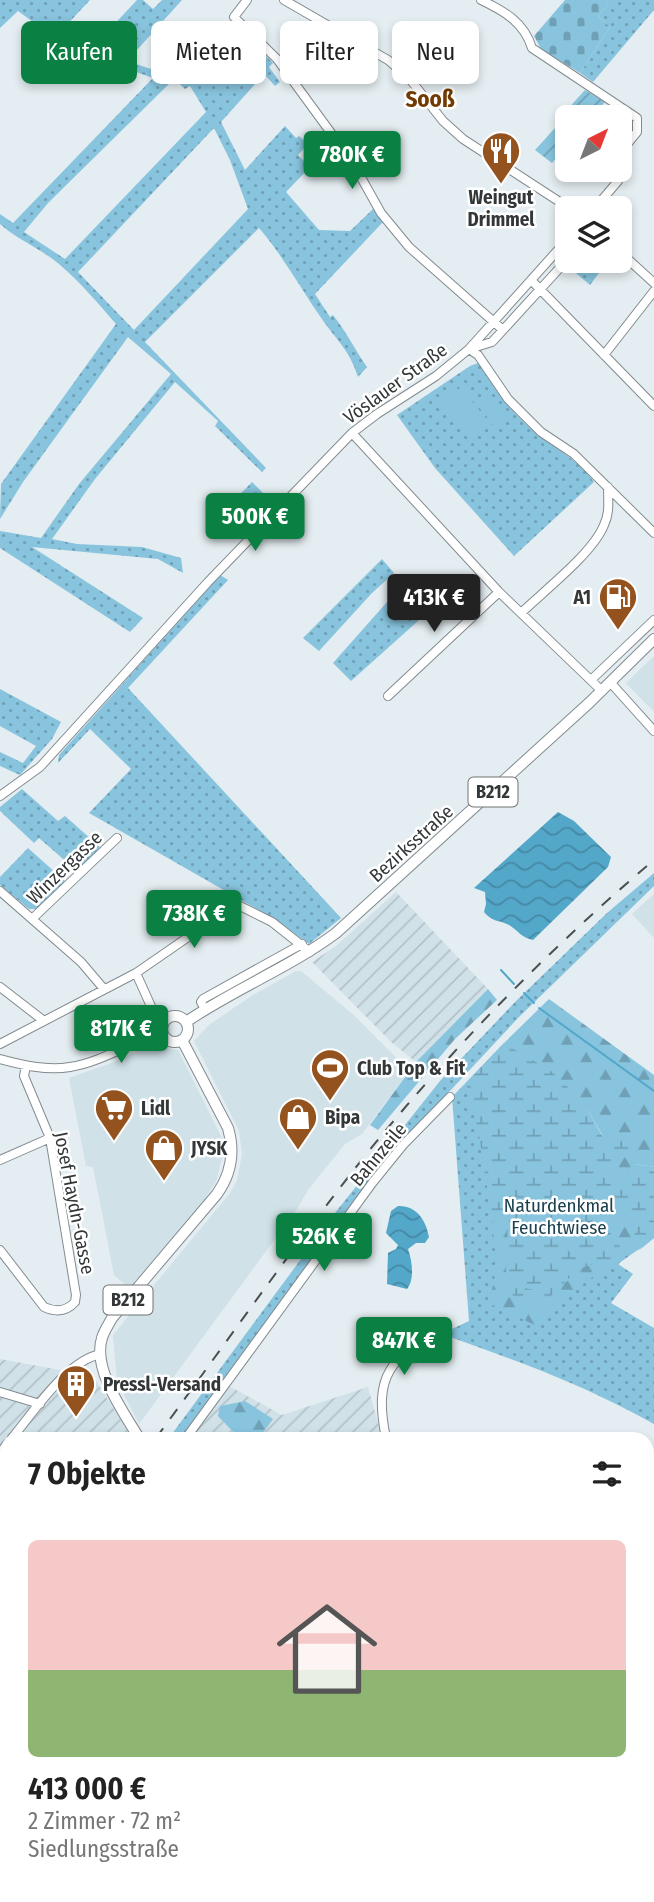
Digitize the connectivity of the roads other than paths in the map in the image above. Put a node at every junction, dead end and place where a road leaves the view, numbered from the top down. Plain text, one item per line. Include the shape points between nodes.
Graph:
1 (247, 0) edge
2 (284, 0) edge
3 (481, 0) edge
4 (605, 196) edge
5 (555, 199) edge
6 (555, 253) edge
7 (632, 263) edge
8 (555, 273) edge
9 (531, 279) junction
10 (654, 283) edge
11 (541, 289) junction
12 (654, 291) edge
13 (492, 322) junction
14 (503, 330) junction
15 (469, 349) junction
16 (604, 355) junction
17 (654, 406) edge
18 (352, 433) junction
19 (607, 487) junction
20 (654, 533) edge
21 (499, 592) junction
22 (521, 613) junction
23 (654, 620) edge
24 (654, 639) edge
25 (591, 680) junction
26 (606, 687) junction
27 (388, 696) dead end
28 (654, 731) edge
29 (2, 794) edge
30 (117, 838) dead end
31 (0, 891) edge
32 (32, 919) junction
33 (306, 948) junction
34 (136, 972) junction
35 (0, 987) edge
36 (104, 989) junction
37 (44, 1021) junction
38 (186, 1022) junction
39 (163, 1027) junction
40 (182, 1040) junction
41 (0, 1044) edge
42 (0, 1059) edge
43 (26, 1066) junction
44 (450, 1097) dead end
45 (50, 1138) junction
46 (0, 1160) edge
47 (0, 1250) edge
48 (445, 1328) dead end
49 (100, 1354) junction
50 (0, 1392) edge
51 (40, 1404) junction
52 (17, 1432) edge
53 (136, 1432) edge
54 (190, 1432) edge
55 (385, 1432) edge

1 - 13 street via 234,17 277,59 353,163 381,213 409,247
2 - 5 street via 388,60 463,139
3 - 4 street via 519,23 532,48 638,121 637,132 623,149 618,181
6 - 9 street, Vöslauer Straße
7 - 10 street
8 - 11 street, Vöslauer Straße
9 - 11 street
9 - 13 street, Vöslauer Straße
11 - 14 street, Vöslauer Straße
11 - 16 street
12 - 16 street
13 - 14 street
13 - 15 street, Vöslauer Straße
14 - 15 street, Vöslauer Straße via 492,342
15 - 18 street, Vöslauer Straße
15 - 19 street via 508,399
16 - 17 street
18 - 21 street
18 - 29 street, Vöslauer Straße via 40,767
19 - 20 street
19 - 22 street via 609,509 592,546
21 - 22 street
21 - 27 street
22 - 25 street
23 - 25 street
24 - 26 main road, Bezirksstraße / B212
25 - 26 street
26 - 28 street
26 - 33 main road, Bezirksstraße / B212 via 374,900
30 - 32 street, Winzergasse
31 - 32 street
32 - 36 street
33 - 34 street via 272,922 236,904
33 - 38 main road, B212
34 - 36 street
34 - 39 street
35 - 37 street
36 - 37 street
37 - 41 street
38 - 39 main road via 175,1016
38 - 40 main road via 187,1034
39 - 40 main road via 170,1041
39 - 43 street via 102,1058 72,1067
40 - 49 main road, B212 via 228,1128 232,1142 228,1177 112,1318
42 - 43 street
43 - 45 street, Josef Haydn-Gasse via 24,1076
44 - 54 street, Bahnzeile via 373,1182
45 - 46 street
45 - 47 street, Josef Haydn-Gasse via 75,1302 62,1311 44,1307
48 - 55 street via 409,1349 393,1367 381,1393
49 - 51 street via 88,1356 71,1369
49 - 53 main road via 112,1391
50 - 51 street
51 - 52 street

